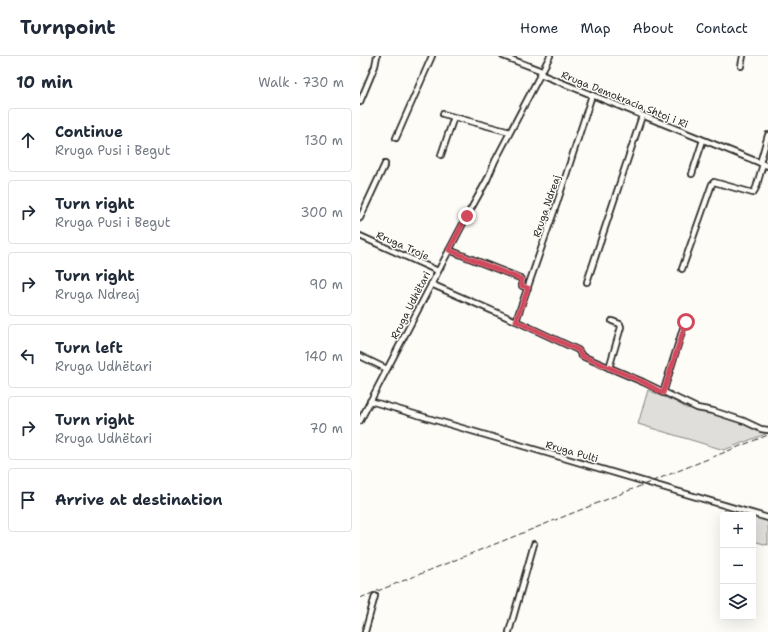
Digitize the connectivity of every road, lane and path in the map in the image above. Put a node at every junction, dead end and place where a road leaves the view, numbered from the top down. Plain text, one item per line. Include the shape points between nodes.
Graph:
1 (378, 56) edge
2 (432, 56) edge
3 (502, 56) edge
4 (550, 56) edge
5 (743, 56) edge
6 (741, 66) dead end
7 (541, 72) junction
8 (592, 95) junction
9 (360, 102) edge
10 (444, 114) dead end
11 (642, 116) junction
12 (454, 117) junction
13 (510, 132) junction
14 (768, 135) edge
15 (396, 138) dead end
16 (703, 140) junction
17 (441, 155) dead end
18 (385, 164) dead end
19 (764, 165) edge
20 (692, 174) dead end
21 (360, 218) edge
22 (360, 236) edge
23 (449, 250) junction
24 (682, 269) dead end
25 (438, 271) junction
26 (587, 282) dead end
27 (431, 284) junction
28 (528, 288) junction
29 (516, 321) junction
30 (612, 321) dead end
31 (686, 322) dead end
32 (360, 356) edge
33 (608, 368) junction
34 (387, 369) junction
35 (663, 393) junction
36 (370, 401) junction
37 (360, 421) edge
38 (768, 430) edge
39 (768, 518) edge
40 (534, 544) dead end
41 (375, 596) dead end
42 (366, 632) edge
43 (509, 632) edge

1 - 9 street
2 - 15 street
3 - 7 street, Rruga Demokracia Shtoj i Ri
4 - 7 street, Rruga Udhëtari
5 - 6 street
7 - 8 street, Rruga Demokracia Shtoj i Ri
7 - 13 street, Rruga Udhëtari
8 - 11 street, Rruga Demokracia Shtoj i Ri
8 - 28 street, Rruga Ndreaj
10 - 12 street
11 - 16 street, Rruga Demokracia Shtoj i Ri
11 - 26 street
12 - 13 street
12 - 17 street
13 - 23 street, Rruga Udhëtari
14 - 19 street
16 - 19 street, Rruga Demokracia Shtoj i Ri
16 - 20 street
18 - 21 street
19 - 24 street via 753,193 714,182 712,184
22 - 25 street, Rruga Troje
23 - 25 street, Rruga Udhëtari
23 - 28 street via 520,278 522,286
25 - 27 street, Rruga Udhëtari
27 - 29 street
27 - 34 street, Rruga Udhëtari
28 - 29 street, Rruga Ndreaj
29 - 33 street via 578,350 582,356
30 - 33 street via 621,327
31 - 35 street
32 - 34 street
33 - 35 street
34 - 36 street, Rruga Udhëtari
35 - 38 street via 698,409
36 - 37 street, Rruga Udhëtari
36 - 39 street, Rruga Pulti
40 - 43 street
41 - 42 street

